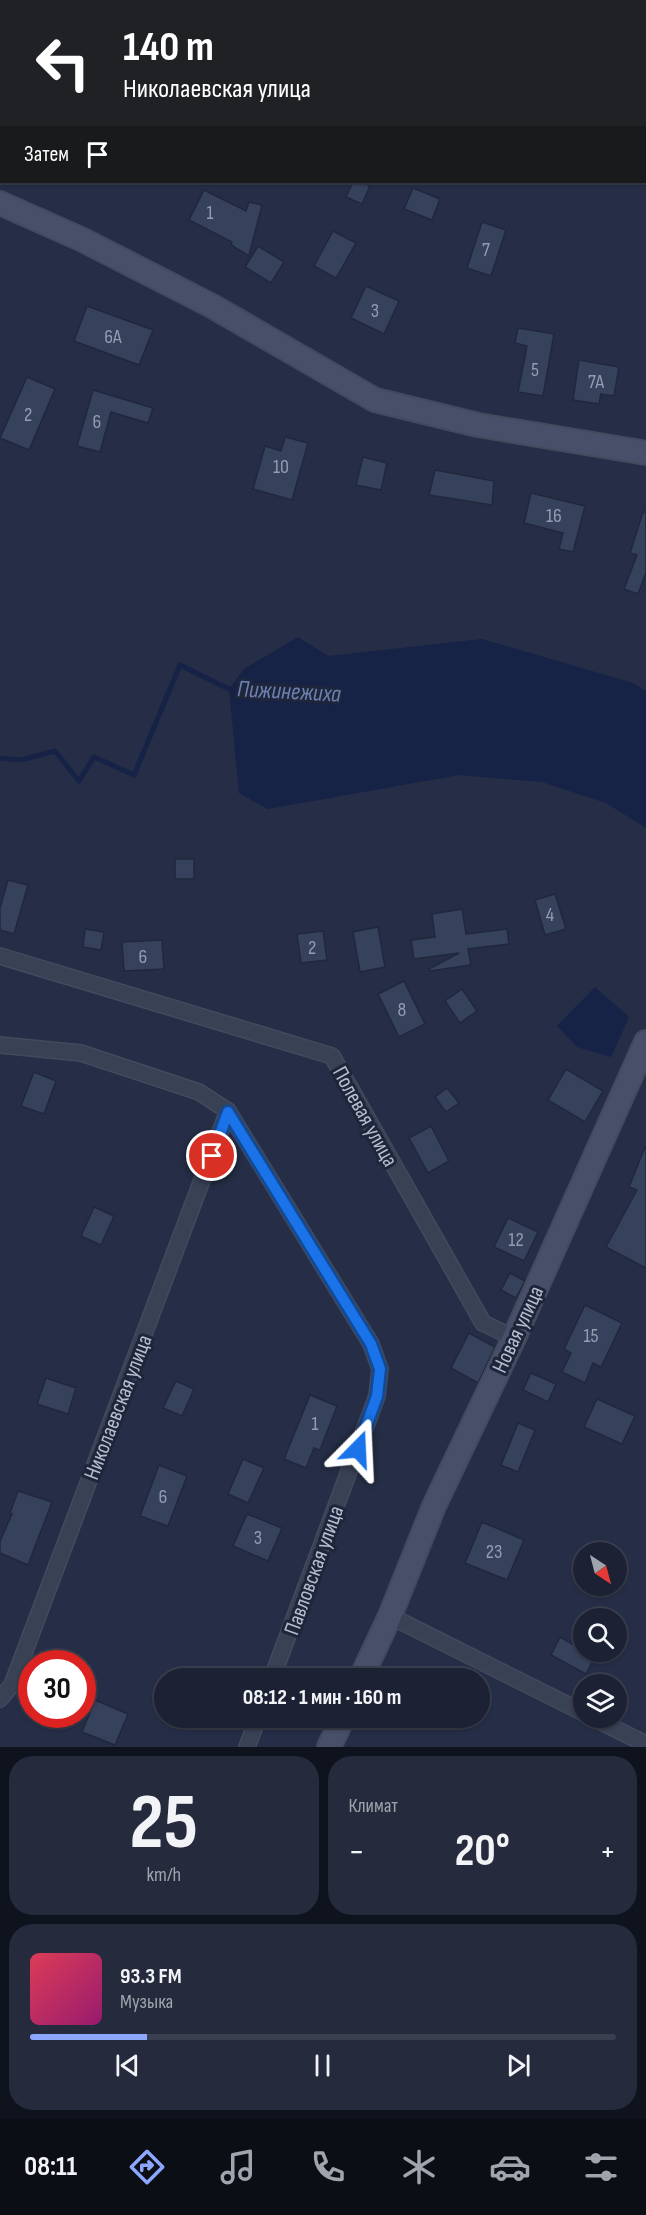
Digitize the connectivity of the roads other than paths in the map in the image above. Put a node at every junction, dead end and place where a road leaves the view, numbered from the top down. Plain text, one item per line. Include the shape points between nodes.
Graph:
1 (0, 202) edge
2 (646, 453) edge
3 (0, 956) edge
4 (646, 1042) edge
5 (0, 1045) edge
6 (228, 1112) junction
7 (514, 1338) junction
8 (390, 1616) junction
9 (276, 1668) edge
10 (366, 1668) edge
11 (0, 1699) edge
12 (573, 1708) edge
13 (254, 1728) edge
14 (338, 1728) edge
15 (613, 1728) edge
16 (646, 1744) edge
17 (246, 1747) edge
18 (329, 1747) edge

1 - 2 street via 212,306 375,400 478,425
3 - 7 street, Полевая улица via 332,1056 483,1323
4 - 7 street, Новая улица
5 - 6 street via 81,1053 199,1092
6 - 9 street, Павловская улица via 371,1344 380,1369 377,1396
6 - 11 street, Николаевская улица via 12,1685
7 - 8 street, Новая улица via 434,1506
8 - 10 street, Новая улица
8 - 12 street
13 - 17 street
14 - 18 street
15 - 16 street

